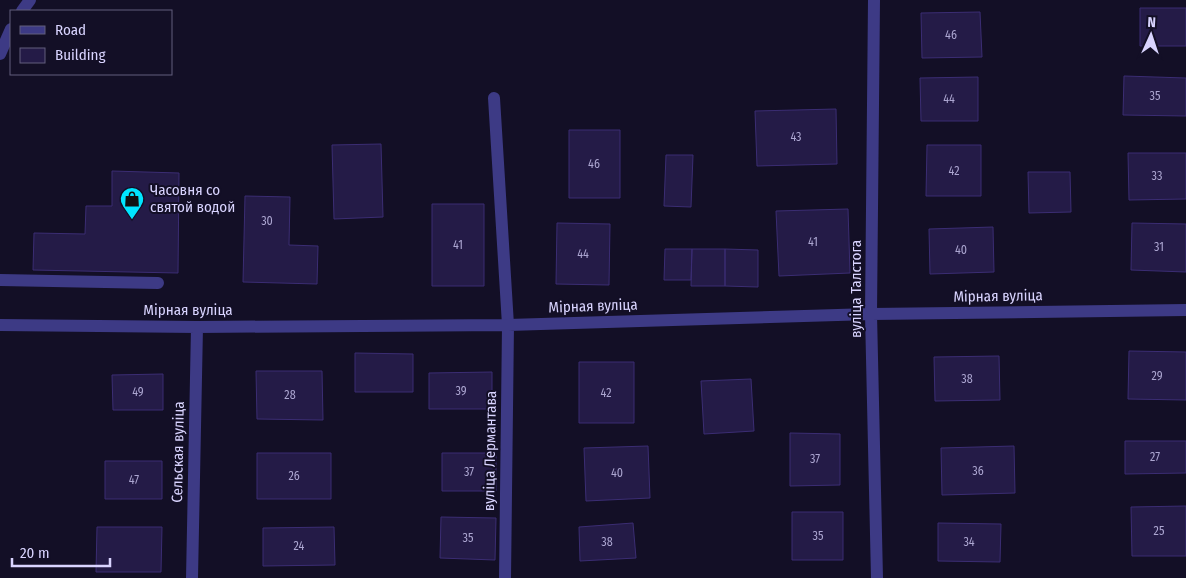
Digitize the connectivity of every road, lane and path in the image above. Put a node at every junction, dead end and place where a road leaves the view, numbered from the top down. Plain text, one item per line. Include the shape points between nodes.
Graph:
1 (874, 0) edge
2 (10, 31) edge
3 (0, 54) edge
4 (494, 98) dead end
5 (0, 280) edge
6 (158, 283) dead end
7 (1186, 310) edge
8 (871, 314) junction
9 (508, 325) junction
10 (0, 326) edge
11 (197, 327) junction
12 (192, 578) edge
13 (505, 578) edge
14 (877, 578) edge

1 - 8 street, вуліца Талстога
2 - 3 street
4 - 9 street, вуліца Лермантава
5 - 6 street
7 - 8 street, Мірная вуліца
8 - 9 street, Мірная вуліца
8 - 14 street, вуліца Талстога
9 - 11 street, Мірная вуліца
9 - 13 street, вуліца Лермантава
10 - 11 street, Мірная вуліца
11 - 12 street, Сельская вуліца

